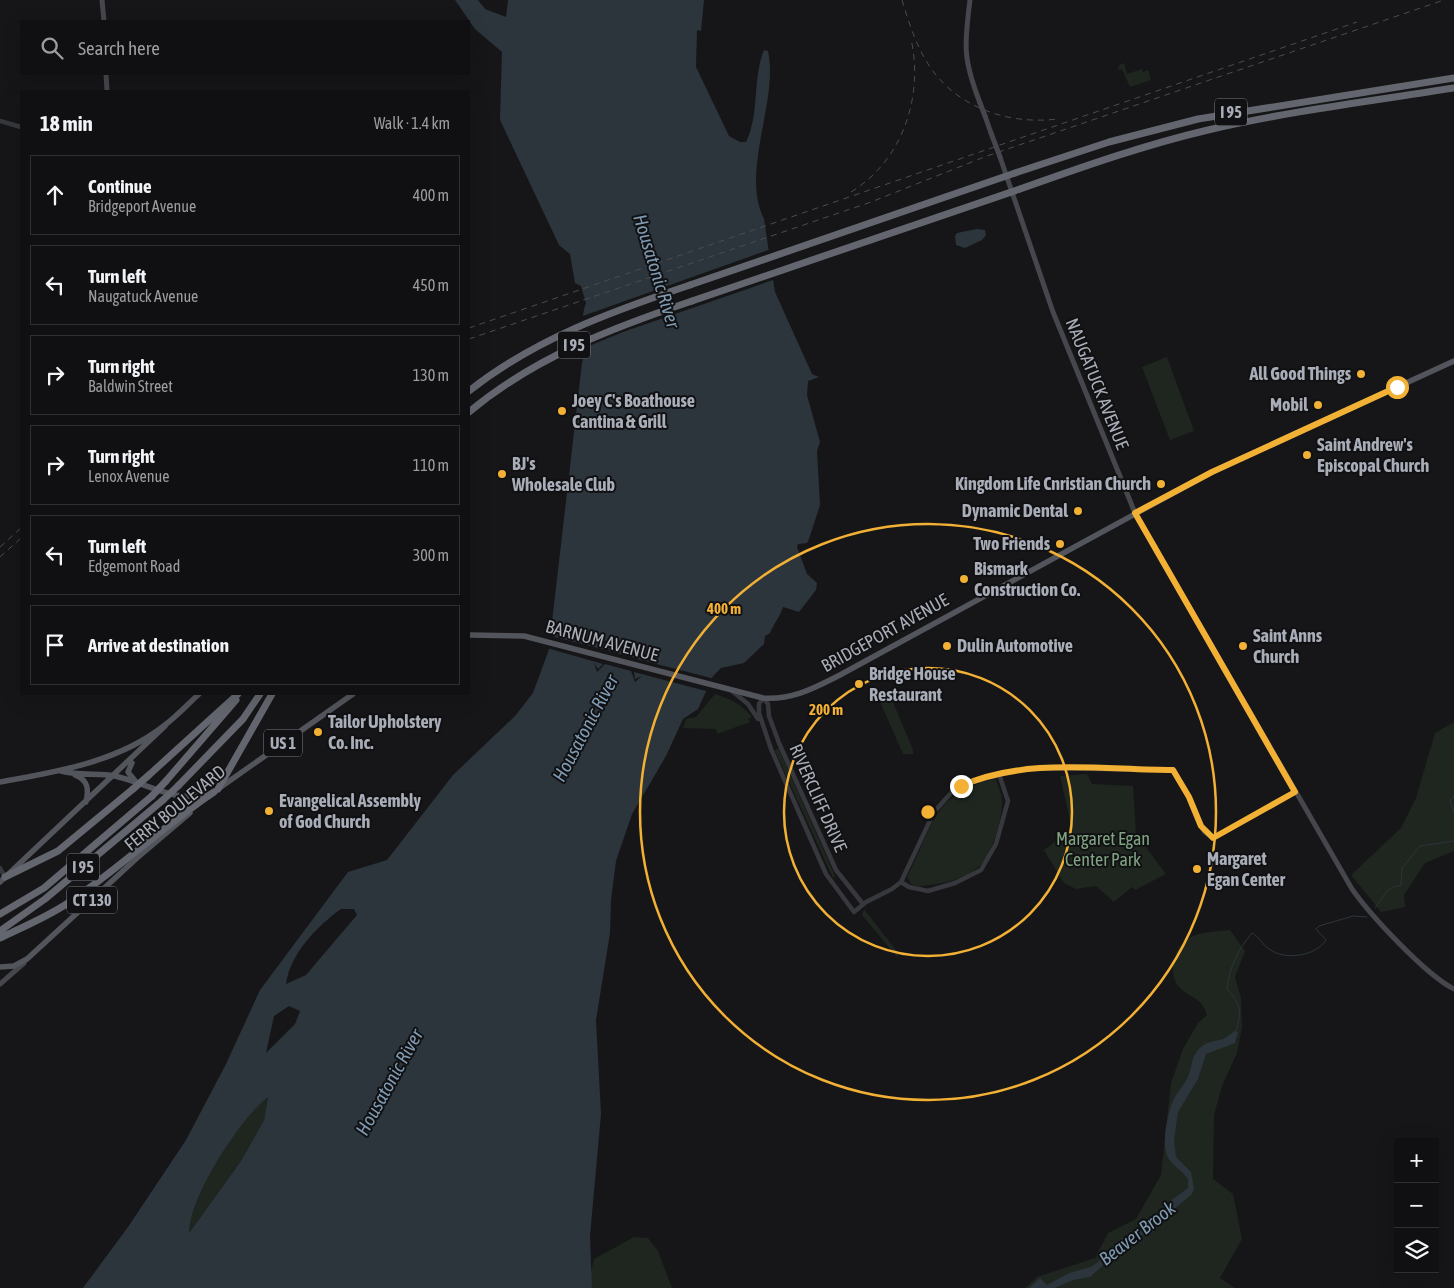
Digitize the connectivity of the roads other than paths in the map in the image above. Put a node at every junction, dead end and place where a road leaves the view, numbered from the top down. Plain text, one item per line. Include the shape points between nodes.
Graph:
1 (102, 0) edge
2 (970, 0) edge
3 (104, 20) edge
4 (106, 75) edge
5 (1454, 78) edge
6 (1454, 88) edge
7 (107, 90) edge
8 (0, 121) edge
9 (20, 128) edge
10 (1454, 361) edge
11 (470, 390) edge
12 (470, 411) edge
13 (1135, 513) junction
14 (470, 635) edge
15 (725, 689) joint
16 (732, 691) junction
17 (198, 695) edge
18 (238, 695) edge
19 (238, 695) edge
20 (259, 695) edge
21 (271, 695) edge
22 (352, 695) edge
23 (763, 698) junction
24 (760, 722) junction
25 (165, 726) junction
26 (157, 736) junction
27 (61, 771) junction
28 (73, 774) junction
29 (999, 774) junction
30 (114, 776) junction
31 (0, 782) edge
32 (135, 786) junction
33 (216, 791) junction
34 (1295, 792) junction
35 (86, 803) junction
36 (0, 868) edge
37 (840, 877) junction
38 (2, 878) edge
39 (832, 882) junction
40 (901, 882) junction
41 (863, 904) junction
42 (0, 914) edge
43 (0, 931) edge
44 (0, 938) edge
45 (28, 959) junction
46 (0, 966) edge
47 (0, 984) edge
48 (1454, 989) edge

1 - 3 main road
2 - 13 main road, NAUGATUCK AVENUE, bridge via 966,57 984,116 1053,312
4 - 7 main road
5 - 11 highway, I 95, bridge via 1198,119 1103,143 594,318 532,348
6 - 12 highway, I 95, bridge via 1212,130 1132,151 608,330 533,367
8 - 9 street
10 - 13 main road, BRIDGEPORT AVENUE via 1212,472
13 - 23 main road, BRIDGEPORT AVENUE via 814,688 789,697
13 - 34 main road, NAUGATUCK AVENUE
14 - 15 main road, BARNUM AVENUE via 510,634 537,639
15 - 16 main road, BRIDGEPORT AVENUE
16 - 23 main road, BRIDGEPORT AVENUE
16 - 24 street, RIVERCLIFF DRIVE via 748,704
17 - 25 main road, US 1
18 - 32 highway, bridge
19 - 42 highway, I 95, bridge via 152,796 44,888
20 - 43 highway, I 95, bridge via 244,719 164,800 45,899
21 - 33 highway
22 - 33 main road, FERRY BOULEVARD / US 1
23 - 24 street via 759,707
23 - 37 street, RIVERCLIFF DRIVE via 768,704 778,743
24 - 39 street, RIVERCLIFF DRIVE
25 - 26 main road
25 - 27 main road, US 1 via 122,750
26 - 30 main road
26 - 32 main road via 128,768
27 - 28 main road, US 1
27 - 31 main road, US 1
28 - 30 main road, US 1
28 - 35 main road via 86,784
29 - 34 street via 1026,768 1173,770 1201,826 1210,837 1218,837
29 - 40 street via 961,786 942,802 934,812
29 - 40 street via 1008,800 996,844 981,870 955,883 928,891
30 - 32 main road, US 1
30 - 35 main road
32 - 33 main road, US 1 via 179,797
32 - 38 highway via 58,851
33 - 44 highway via 180,814 67,903
33 - 45 main road, FERRY BOULEVARD / CT 130 via 137,858
34 - 48 main road, NAUGATUCK AVENUE via 1357,897 1438,979
35 - 38 main road
36 - 38 street
37 - 39 street, RIVERCLIFF DRIVE
37 - 41 street, RIVERCLIFF DRIVE
39 - 41 street, RIVERCLIFF DRIVE via 854,912
40 - 41 street
45 - 46 main road, FERRY BOULEVARD via 14,966
45 - 47 main road, FERRY BOULEVARD / CT 130

